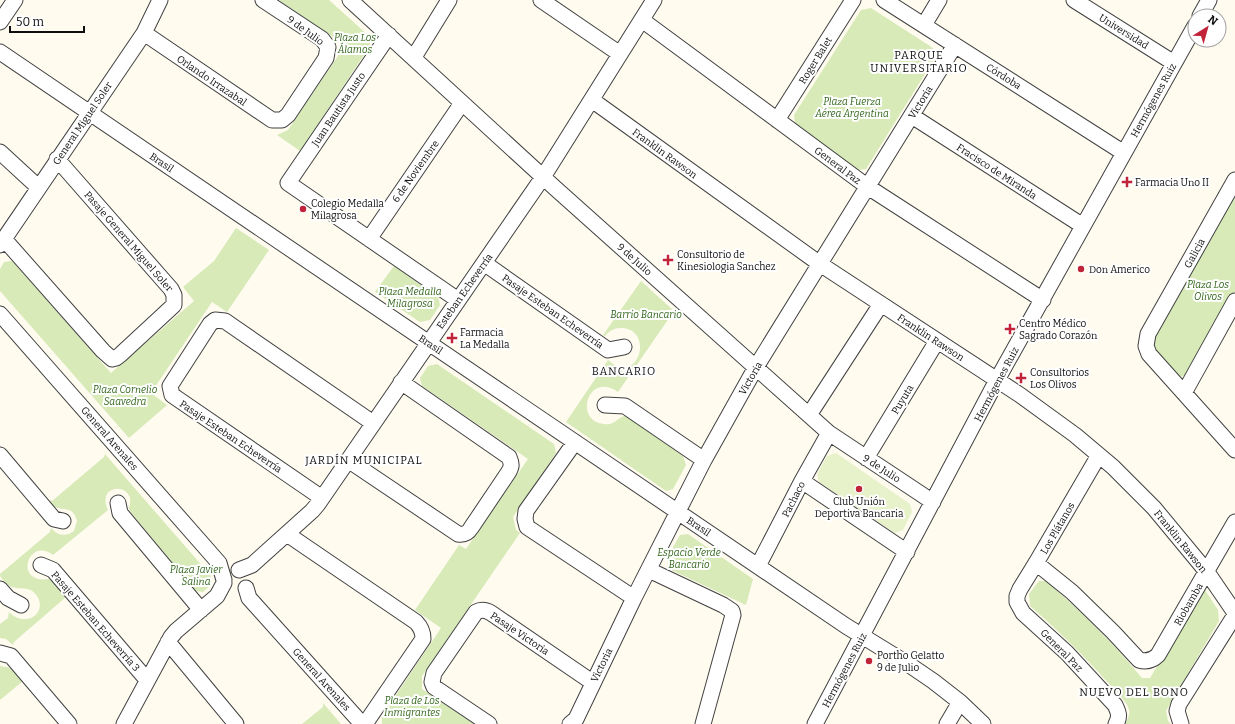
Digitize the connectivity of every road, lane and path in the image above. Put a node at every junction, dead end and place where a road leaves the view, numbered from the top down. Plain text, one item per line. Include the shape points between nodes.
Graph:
1 (160, 0) edge
2 (263, 0) edge
3 (350, 0) edge
4 (449, 0) edge
5 (542, 0) edge
6 (654, 0) edge
7 (853, 0) edge
8 (884, 0) edge
9 (940, 0) edge
10 (1074, 0) edge
11 (8, 2) edge
12 (642, 20) junction
13 (0, 22) edge
14 (924, 25) junction
15 (144, 33) junction
16 (389, 35) junction
17 (1187, 40) edge
18 (955, 45) junction
19 (0, 52) edge
20 (620, 54) junction
21 (414, 57) junction
22 (1174, 63) junction
23 (592, 100) junction
24 (462, 102) junction
25 (89, 113) junction
26 (912, 116) junction
27 (282, 120) joint
28 (777, 120) junction
29 (0, 152) edge
30 (1124, 153) junction
31 (57, 159) junction
32 (543, 177) junction
33 (1235, 180) edge
34 (38, 187) junction
35 (868, 187) junction
36 (1083, 226) junction
37 (369, 239) junction
38 (2, 242) edge
39 (484, 263) junction
40 (820, 264) junction
41 (458, 300) junction
42 (1042, 300) junction
43 (1235, 301) edge
44 (880, 304) junction
45 (0, 314) edge
46 (937, 341) junction
47 (428, 343) junction
48 (624, 347) dead end
49 (756, 367) junction
50 (998, 380) junction
51 (401, 382) junction
52 (1184, 393) junction
53 (605, 405) dead end
54 (809, 415) junction
55 (373, 423) junction
56 (829, 433) junction
57 (574, 442) junction
58 (1235, 450) edge
59 (1099, 455) junction
60 (0, 456) edge
61 (866, 458) junction
62 (348, 460) junction
63 (704, 460) junction
64 (802, 481) junction
65 (322, 498) junction
66 (933, 502) junction
67 (118, 503) dead end
68 (678, 512) junction
69 (63, 521) dead end
70 (1235, 522) edge
71 (287, 534) junction
72 (907, 552) junction
73 (1036, 563) junction
74 (41, 565) dead end
75 (758, 566) junction
76 (649, 570) junction
77 (1207, 572) junction
78 (238, 581) junction
79 (0, 589) edge
80 (634, 598) junction
81 (1017, 602) joint
82 (21, 605) dead end
83 (201, 610) junction
84 (1235, 614) edge
85 (862, 635) junction
86 (168, 642) junction
87 (0, 653) edge
88 (147, 680) junction
89 (592, 682) junction
90 (960, 702) junction
91 (1117, 721) edge
92 (576, 722) edge
93 (69, 724) edge
94 (124, 724) edge
95 (236, 724) edge
96 (362, 724) edge
97 (365, 724) edge
98 (489, 724) edge
99 (703, 724) edge
100 (815, 724) edge
101 (947, 724) edge
102 (983, 724) edge
103 (1181, 724) edge

1 - 15 street, General Miguel Soler
2 - 27 street, 9 de Julio via 322,39 328,47 326,58
3 - 16 street, 9 de Julio
4 - 21 street
5 - 20 street
6 - 12 street, Esteban Echeverría
7 - 28 street, Roger Balet
8 - 14 street, Córdoba
9 - 14 street
10 - 22 street, Universidad
11 - 13 street
12 - 20 street, Esteban Echeverría
12 - 28 street, General Paz
14 - 18 street, Córdoba
15 - 25 street, General Miguel Soler
15 - 27 street, Orlando Irrazabal via 272,120
16 - 21 street, 9 de Julio
16 - 37 street, Juan Bautista Justo via 288,183
17 - 22 street, Hermógenes Ruiz
18 - 26 street, Victoria
18 - 30 street, Córdoba
19 - 25 street, Brasil
20 - 23 street, Esteban Echeverría
21 - 24 street, 9 de Julio
22 - 30 street, Hermógenes Ruiz
23 - 32 street, Esteban Echeverría
23 - 40 street, Franklin Rawson
24 - 32 street, 9 de Julio
24 - 37 street, 6 de Noviembre
25 - 31 street, General Miguel Soler
25 - 47 street, Brasil
26 - 35 street, Victoria
26 - 36 street, Fracisco de Miranda
28 - 35 street, General Paz
29 - 34 street
30 - 36 street, Hermógenes Ruiz
31 - 34 street, General Miguel Soler
31 - 38 street, Pasaje General Miguel Soler via 171,289 175,301 172,307 116,358 109,358
32 - 39 street, Esteban Echeverría
32 - 49 street, 9 de Julio
33 - 52 street, Galicia via 1148,334 1146,342 1149,354
34 - 38 street, General Miguel Soler
35 - 40 street, Victoria
35 - 42 street, General Paz
36 - 42 street, Hermógenes Ruiz
37 - 41 street
39 - 41 street, Esteban Echeverría
39 - 48 street, Pasaje Esteban Echeverría via 608,350
40 - 44 street, Franklin Rawson
40 - 49 street, Victoria
41 - 47 street, Esteban Echeverría
42 - 50 street, Hermógenes Ruiz
43 - 52 street
44 - 46 street, Franklin Rawson
44 - 54 street
45 - 78 street, General Arenales via 218,563
46 - 50 street, Franklin Rawson
46 - 61 street, Puyuta
47 - 51 street, Esteban Echeverría
47 - 57 street, Brasil
49 - 54 street, 9 de Julio
49 - 63 street, Victoria
50 - 59 street, Franklin Rawson
50 - 66 street, Hermógenes Ruiz
51 - 55 street, Esteban Echeverría
51 - 62 street via 509,457 512,467 472,528 468,533 458,534
52 - 58 street
53 - 63 street via 625,406
54 - 56 street, 9 de Julio
55 - 62 street, Esteban Echeverría
55 - 65 street, Pasaje Esteban Echeverría via 225,321 215,320 210,324 172,382 172,395
56 - 61 street, 9 de Julio
56 - 64 street, Pachaco
57 - 68 street, Brasil
57 - 80 street via 526,511 527,527
59 - 73 street, Los Plátanos
59 - 77 street, Franklin Rawson via 1154,508
60 - 69 street via 54,519
61 - 66 street, 9 de Julio
62 - 65 street, Esteban Echeverría
63 - 68 street, Victoria
64 - 72 street
64 - 75 street, Pachaco
65 - 71 street, Esteban Echeverría
66 - 72 street, Hermógenes Ruiz
67 - 83 street via 120,513
68 - 75 street, Brasil
68 - 76 street, Victoria
70 - 77 street, Riobamba
71 - 78 street, Esteban Echeverría
71 - 97 street via 416,622 421,628 423,639
72 - 85 street, Hermógenes Ruiz
73 - 77 street, Riobamba via 1072,592 1144,661 1158,656
73 - 81 street, Los Plátanos via 1020,589
74 - 88 street, Pasaje Esteban Echeverría 3 via 54,570
75 - 85 street, Brasil
76 - 80 street, Victoria
76 - 99 street via 723,605 734,615
77 - 84 street, Franklin Rawson
78 - 83 street, Esteban Echeverría
78 - 96 street, General Arenales
79 - 82 street via 8,598
80 - 89 street, Victoria
81 - 91 street, General Paz via 1023,612 1067,653 1115,706 1118,711
83 - 86 street, Esteban Echeverría via 176,631
84 - 103 street via 1179,704 1177,711
85 - 90 street via 911,666
85 - 100 street, Hermógenes Ruiz
86 - 88 street, Esteban Echeverría
86 - 95 street
87 - 93 street via 11,656
88 - 94 street, Esteban Echeverría
89 - 92 street, Victoria
89 - 98 street, Pasaje Victoria via 487,610 480,610 476,612 434,673 432,682 434,687
90 - 101 street
90 - 102 street

